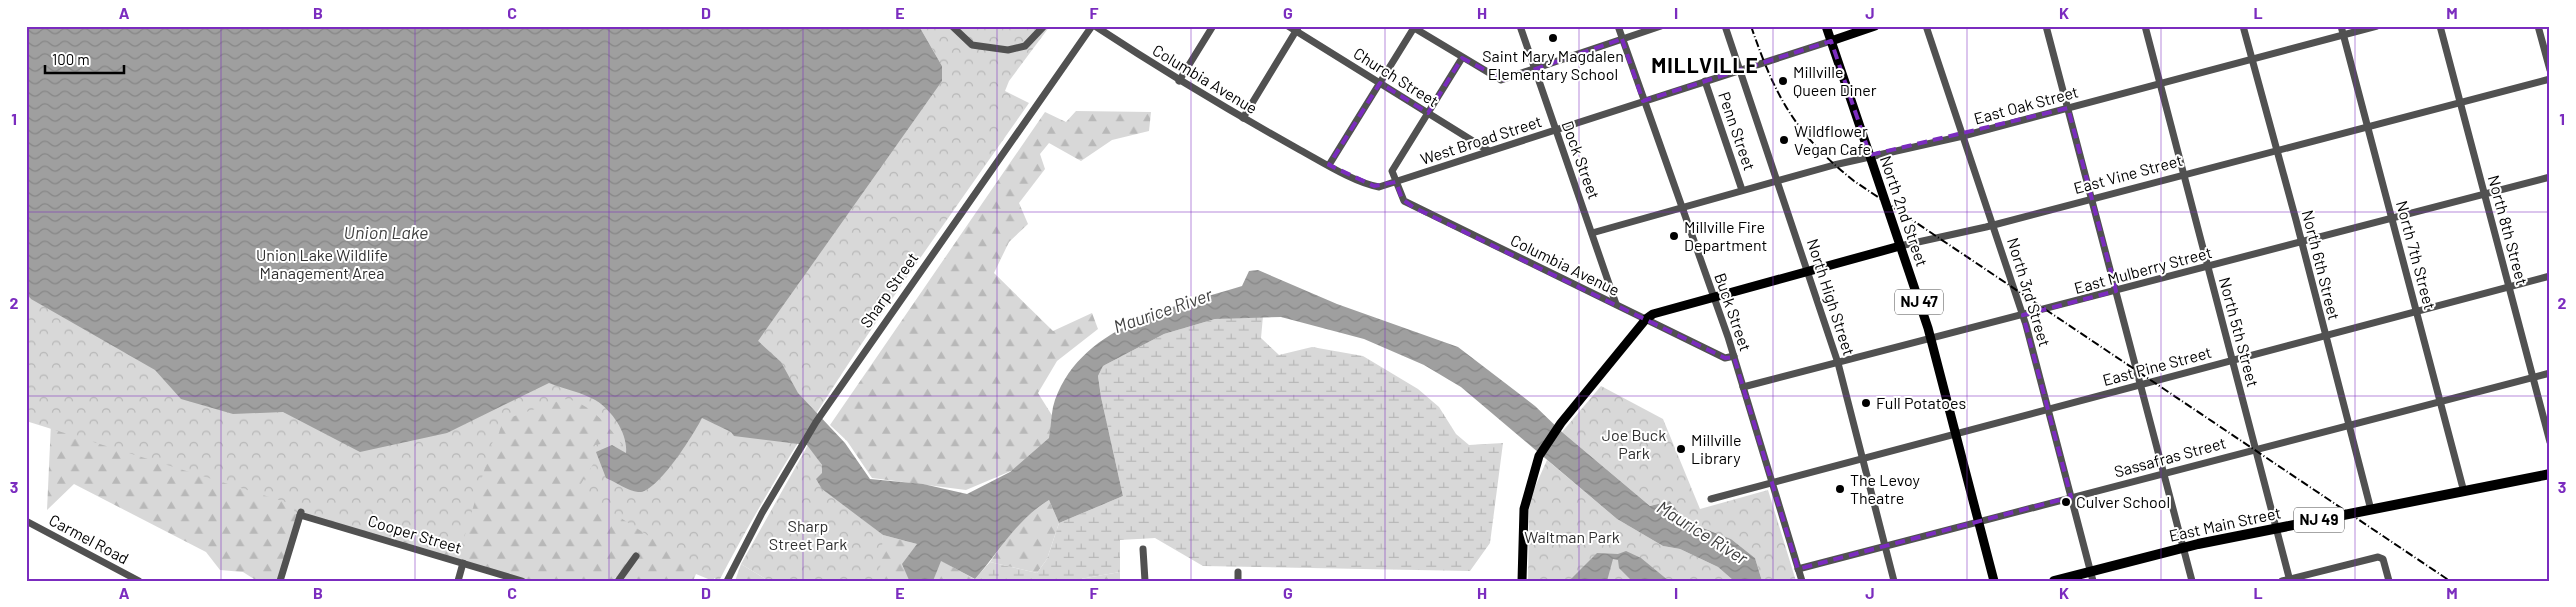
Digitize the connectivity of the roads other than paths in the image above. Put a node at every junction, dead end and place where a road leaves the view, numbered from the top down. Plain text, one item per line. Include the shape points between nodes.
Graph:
1 (952, 26) edge
2 (1044, 26) edge
3 (1094, 26) edge
4 (1213, 26) edge
5 (1288, 26) edge
6 (1520, 26) edge
7 (1618, 26) edge
8 (1661, 26) edge
9 (1725, 26) edge
10 (1826, 26) edge
11 (1875, 26) edge
12 (1926, 26) edge
13 (2046, 26) edge
14 (2145, 26) edge
15 (2243, 26) edge
16 (2342, 26) edge
17 (2377, 26) edge
18 (2440, 26) edge
19 (2538, 26) edge
20 (1413, 27) edge
21 (1297, 29) edge
22 (2344, 35) junction
23 (1622, 39) junction
24 (1831, 41) junction
25 (1462, 58) junction
26 (2252, 59) junction
27 (1535, 69) junction
28 (1740, 70) junction
29 (2550, 70) edge
30 (2550, 79) edge
31 (1179, 81) junction
32 (1705, 81) junction
33 (1380, 83) junction
34 (2160, 84) junction
35 (1643, 101) junction
36 (2460, 103) junction
37 (2068, 108) junction
38 (1428, 113) junction
39 (1243, 118) junction
40 (2368, 127) junction
41 (1555, 130) junction
42 (1963, 136) junction
43 (1489, 151) junction
44 (2276, 151) junction
45 (1870, 155) junction
46 (1329, 166) junction
47 (2184, 175) junction
48 (2550, 177) edge
49 (1778, 181) junction
50 (1395, 183) junction
51 (1385, 186) joint
52 (1742, 190) junction
53 (2485, 195) junction
54 (2092, 199) junction
55 (1681, 207) junction
56 (2392, 219) junction
57 (1993, 226) junction
58 (1592, 233) junction
59 (2302, 243) junction
60 (1900, 246) junction
61 (2208, 267) junction
62 (1808, 271) junction
63 (2550, 276) edge
64 (2509, 286) junction
65 (2116, 291) junction
66 (1713, 297) junction
67 (1616, 304) junction
68 (2416, 311) junction
69 (2023, 315) junction
70 (1646, 319) junction
71 (2325, 335) junction
72 (1931, 338) junction
73 (1734, 356) junction
74 (2233, 360) junction
75 (1838, 363) junction
76 (2550, 372) edge
77 (2532, 376) junction
78 (2140, 384) junction
79 (1743, 387) junction
80 (2440, 400) junction
81 (2048, 408) junction
82 (2348, 424) junction
83 (1955, 433) junction
84 (2550, 442) edge
85 (2256, 448) junction
86 (1863, 457) junction
87 (2164, 473) junction
88 (2550, 474) edge
89 (1771, 481) junction
90 (2464, 492) junction
91 (2071, 497) junction
92 (1711, 499) dead end
93 (2371, 510) junction
94 (26, 521) edge
95 (1978, 522) junction
96 (2277, 528) junction
97 (1886, 546) junction
98 (2184, 547) junction
99 (1143, 549) dead end
100 (636, 556) dead end
101 (463, 563) junction
102 (1798, 569) junction
103 (1238, 572) dead end
104 (2091, 576) edge
105 (2290, 580) edge
106 (139, 581) edge
107 (280, 581) edge
108 (458, 581) edge
109 (522, 581) edge
110 (618, 581) edge
111 (727, 581) edge
112 (1145, 581) edge
113 (1238, 581) edge
114 (1522, 581) edge
115 (1802, 581) edge
116 (1894, 581) edge
117 (1994, 581) edge
118 (2054, 581) edge
119 (2192, 581) edge
120 (2282, 581) edge
121 (2389, 581) edge

1 - 2 street via 972,45 1008,50 1025,46
3 - 31 street, Columbia Avenue
3 - 111 street, Sharp Street via 816,422 762,513
4 - 31 street
5 - 21 street, Church Street
6 - 27 street, Dock Street
7 - 23 street, Buck Street
8 - 23 street
9 - 28 street, North High Street
10 - 24 main road, North 2nd Street / NJ 47
11 - 24 main road
12 - 42 street, North 3rd Street
13 - 37 street
14 - 34 street, North 5th Street
15 - 26 street, North 6th Street
16 - 22 street, North 7th Street
17 - 22 street, East Oak Street
18 - 36 street, North 8th Street
19 - 29 street
20 - 25 street
20 - 33 street
21 - 33 street, Church Street
21 - 39 street
22 - 26 street, East Oak Street
22 - 40 street, North 7th Street
23 - 27 street
23 - 35 street, Buck Street
24 - 28 street, West Broad Street
24 - 45 main road, North 2nd Street / NJ 47
25 - 27 street via 1504,80
25 - 38 street
26 - 34 street, East Oak Street
26 - 44 street, North 6th Street
27 - 41 street, Dock Street
28 - 32 street, West Broad Street
28 - 49 street, North High Street
30 - 36 street, East Vine Street
31 - 39 street, Columbia Avenue
32 - 35 street, West Broad Street
32 - 52 street, Penn Street
33 - 38 street, Church Street
33 - 46 street
34 - 37 street, East Oak Street
34 - 47 street, North 5th Street
35 - 41 street, West Broad Street
35 - 55 street, Buck Street
36 - 40 street, East Vine Street
36 - 53 street, North 8th Street
37 - 42 street, East Oak Street
37 - 54 street
38 - 43 street, Church Street
38 - 50 street via 1393,169 1391,174
39 - 46 street, Columbia Avenue
40 - 44 street, East Vine Street
40 - 56 street, North 7th Street
41 - 43 street, West Broad Street
41 - 58 street, Dock Street
42 - 45 street, East Oak Street
42 - 57 street, North 3rd Street
43 - 50 street, West Broad Street
44 - 47 street, East Vine Street
44 - 59 street, North 6th Street
45 - 49 street, East Oak Street
45 - 60 main road, North 2nd Street / NJ 47
46 - 51 street, Columbia Avenue via 1369,184
47 - 54 street, East Vine Street
47 - 61 street, North 5th Street
48 - 53 street, East Mulberry Street
49 - 52 street, East Oak Street
49 - 62 street, North High Street
50 - 51 street, West Broad Street
50 - 67 street, Columbia Avenue via 1403,200 1413,207
52 - 55 street, East Oak Street
53 - 56 street, East Mulberry Street
53 - 64 street, North 8th Street
54 - 57 street, East Vine Street
54 - 65 street
55 - 58 street, East Oak Street
55 - 66 street, Buck Street
56 - 59 street, East Mulberry Street
56 - 68 street, North 7th Street
57 - 60 street, East Vine Street
57 - 69 street, North 3rd Street
58 - 67 street, Dock Street
59 - 61 street, East Mulberry Street
59 - 71 street, North 6th Street
60 - 62 main road, East Vine Street
60 - 72 main road, North 2nd Street / NJ 47
61 - 65 street, East Mulberry Street
61 - 74 street, North 5th Street
62 - 66 main road, East Vine Street
62 - 75 street, North High Street
63 - 64 street, East Pine Street
64 - 68 street, East Pine Street
64 - 77 street, North 8th Street
65 - 69 street, East Mulberry Street
65 - 78 street
66 - 70 main road, East Vine Street
66 - 73 street, Buck Street
67 - 70 street, Columbia Avenue
68 - 71 street, East Pine Street
68 - 80 street, North 7th Street
69 - 72 street, East Mulberry Street
69 - 81 street, North 3rd Street
70 - 73 street, Columbia Avenue via 1725,358
70 - 114 main road via 1561,423 1539,456 1524,509
71 - 74 street, East Pine Street
71 - 82 street, North 6th Street
72 - 75 street, East Mulberry Street
72 - 83 main road, North 2nd Street / NJ 47
73 - 79 street, Buck Street
74 - 78 street, East Pine Street
74 - 85 street, North 5th Street
75 - 79 street, East Mulberry Street
75 - 86 street, North High Street
76 - 77 street, Sassafras Street
77 - 80 street, Sassafras Street
77 - 84 street, North 8th Street
78 - 81 street, East Pine Street
78 - 87 street
79 - 89 street, Buck Street
80 - 82 street, Sassafras Street
80 - 90 street, North 7th Street
81 - 83 street, East Pine Street
81 - 91 street, North 3rd Street
82 - 85 street, Sassafras Street
82 - 93 street, North 6th Street
83 - 86 street, East Pine Street
83 - 95 main road, North 2nd Street / NJ 47
85 - 87 street, Sassafras Street
85 - 96 street, North 5th Street
86 - 89 street, East Pine Street
86 - 97 street, North High Street
87 - 91 street, Sassafras Street
87 - 98 street
88 - 90 highway, East Main Street / NJ 49
89 - 92 street, East Pine Street
89 - 102 street, Buck Street
90 - 93 highway, East Main Street / NJ 49
91 - 95 street, Sassafras Street
91 - 104 street, North 3rd Street
93 - 96 highway, East Main Street / NJ 49
94 - 106 street, Carmel Road
95 - 97 street, Sassafras Street
95 - 117 main road, North 2nd Street / NJ 47
96 - 98 highway, East Main Street / NJ 49
96 - 105 street, North 5th Street
97 - 102 street, Sassafras Street
97 - 116 street, North High Street
98 - 104 highway, East Main Street / NJ 49
98 - 119 street
99 - 112 street
100 - 110 street
101 - 107 street, Cooper Street via 300,513
101 - 108 street
101 - 109 street, Cooper Street
102 - 115 street, Buck Street
103 - 113 street
104 - 118 highway, East Main Street / NJ 49
105 - 120 street
105 - 121 street via 2382,558

